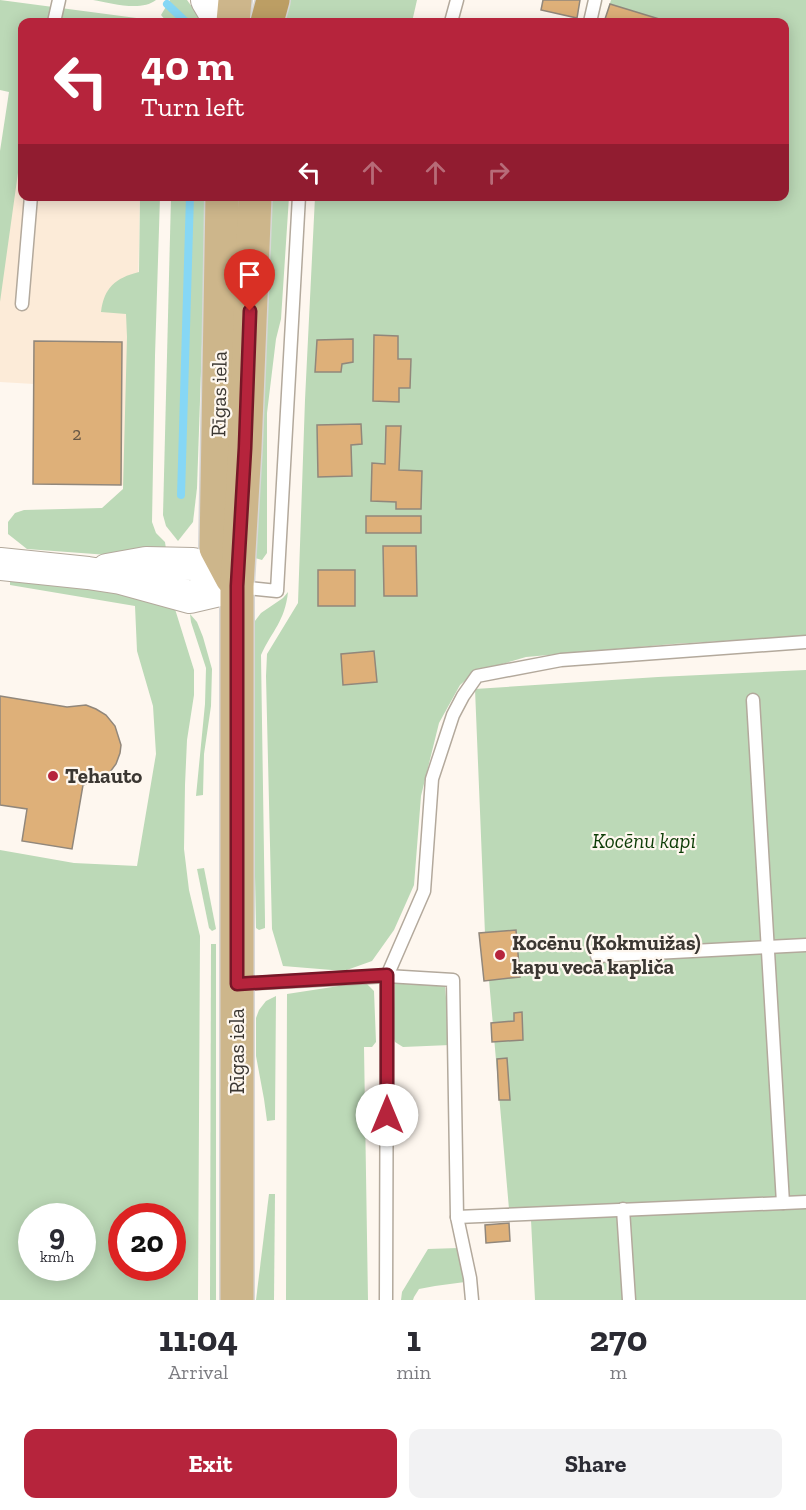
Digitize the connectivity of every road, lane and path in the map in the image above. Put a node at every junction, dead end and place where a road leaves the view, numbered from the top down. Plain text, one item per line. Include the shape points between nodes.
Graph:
1 (59, 0) edge
2 (207, 0) edge
3 (235, 0) edge
4 (265, 0) edge
5 (273, 0) edge
6 (457, 0) edge
7 (596, 0) edge
8 (55, 18) edge
9 (218, 18) edge
10 (233, 18) edge
11 (265, 18) edge
12 (266, 18) edge
13 (452, 18) edge
14 (591, 18) edge
15 (31, 201) edge
16 (222, 201) edge
17 (255, 201) edge
18 (299, 201) edge
19 (22, 304) dead end
20 (0, 564) edge
21 (237, 586) junction
22 (806, 642) edge
23 (753, 700) dead end
24 (806, 945) edge
25 (768, 947) junction
26 (597, 956) dead end
27 (387, 975) junction
28 (237, 984) junction
29 (806, 1202) edge
30 (783, 1203) junction
31 (623, 1209) junction
32 (457, 1216) junction
33 (237, 1300) edge
34 (386, 1300) edge
35 (472, 1300) edge
36 (629, 1300) edge

1 - 8 lane
2 - 9 street
3 - 10 main road
4 - 11 highway
5 - 12 highway
6 - 13 lane
7 - 14 lane
15 - 19 lane
16 - 21 main road, Rīgas iela via 216,548
17 - 21 main road, Rīgas iela
18 - 21 lane via 277,591
20 - 21 street via 88,573 146,563 193,564
21 - 28 main road, Rīgas iela
22 - 27 lane via 561,660 477,676 453,715 432,779 424,891
23 - 25 lane
24 - 25 lane
25 - 26 lane
25 - 30 lane
27 - 28 lane
27 - 32 lane via 453,980
27 - 34 lane
28 - 33 main road, Rīgas iela
29 - 30 lane
30 - 31 lane
31 - 32 lane
31 - 36 lane
32 - 35 lane

